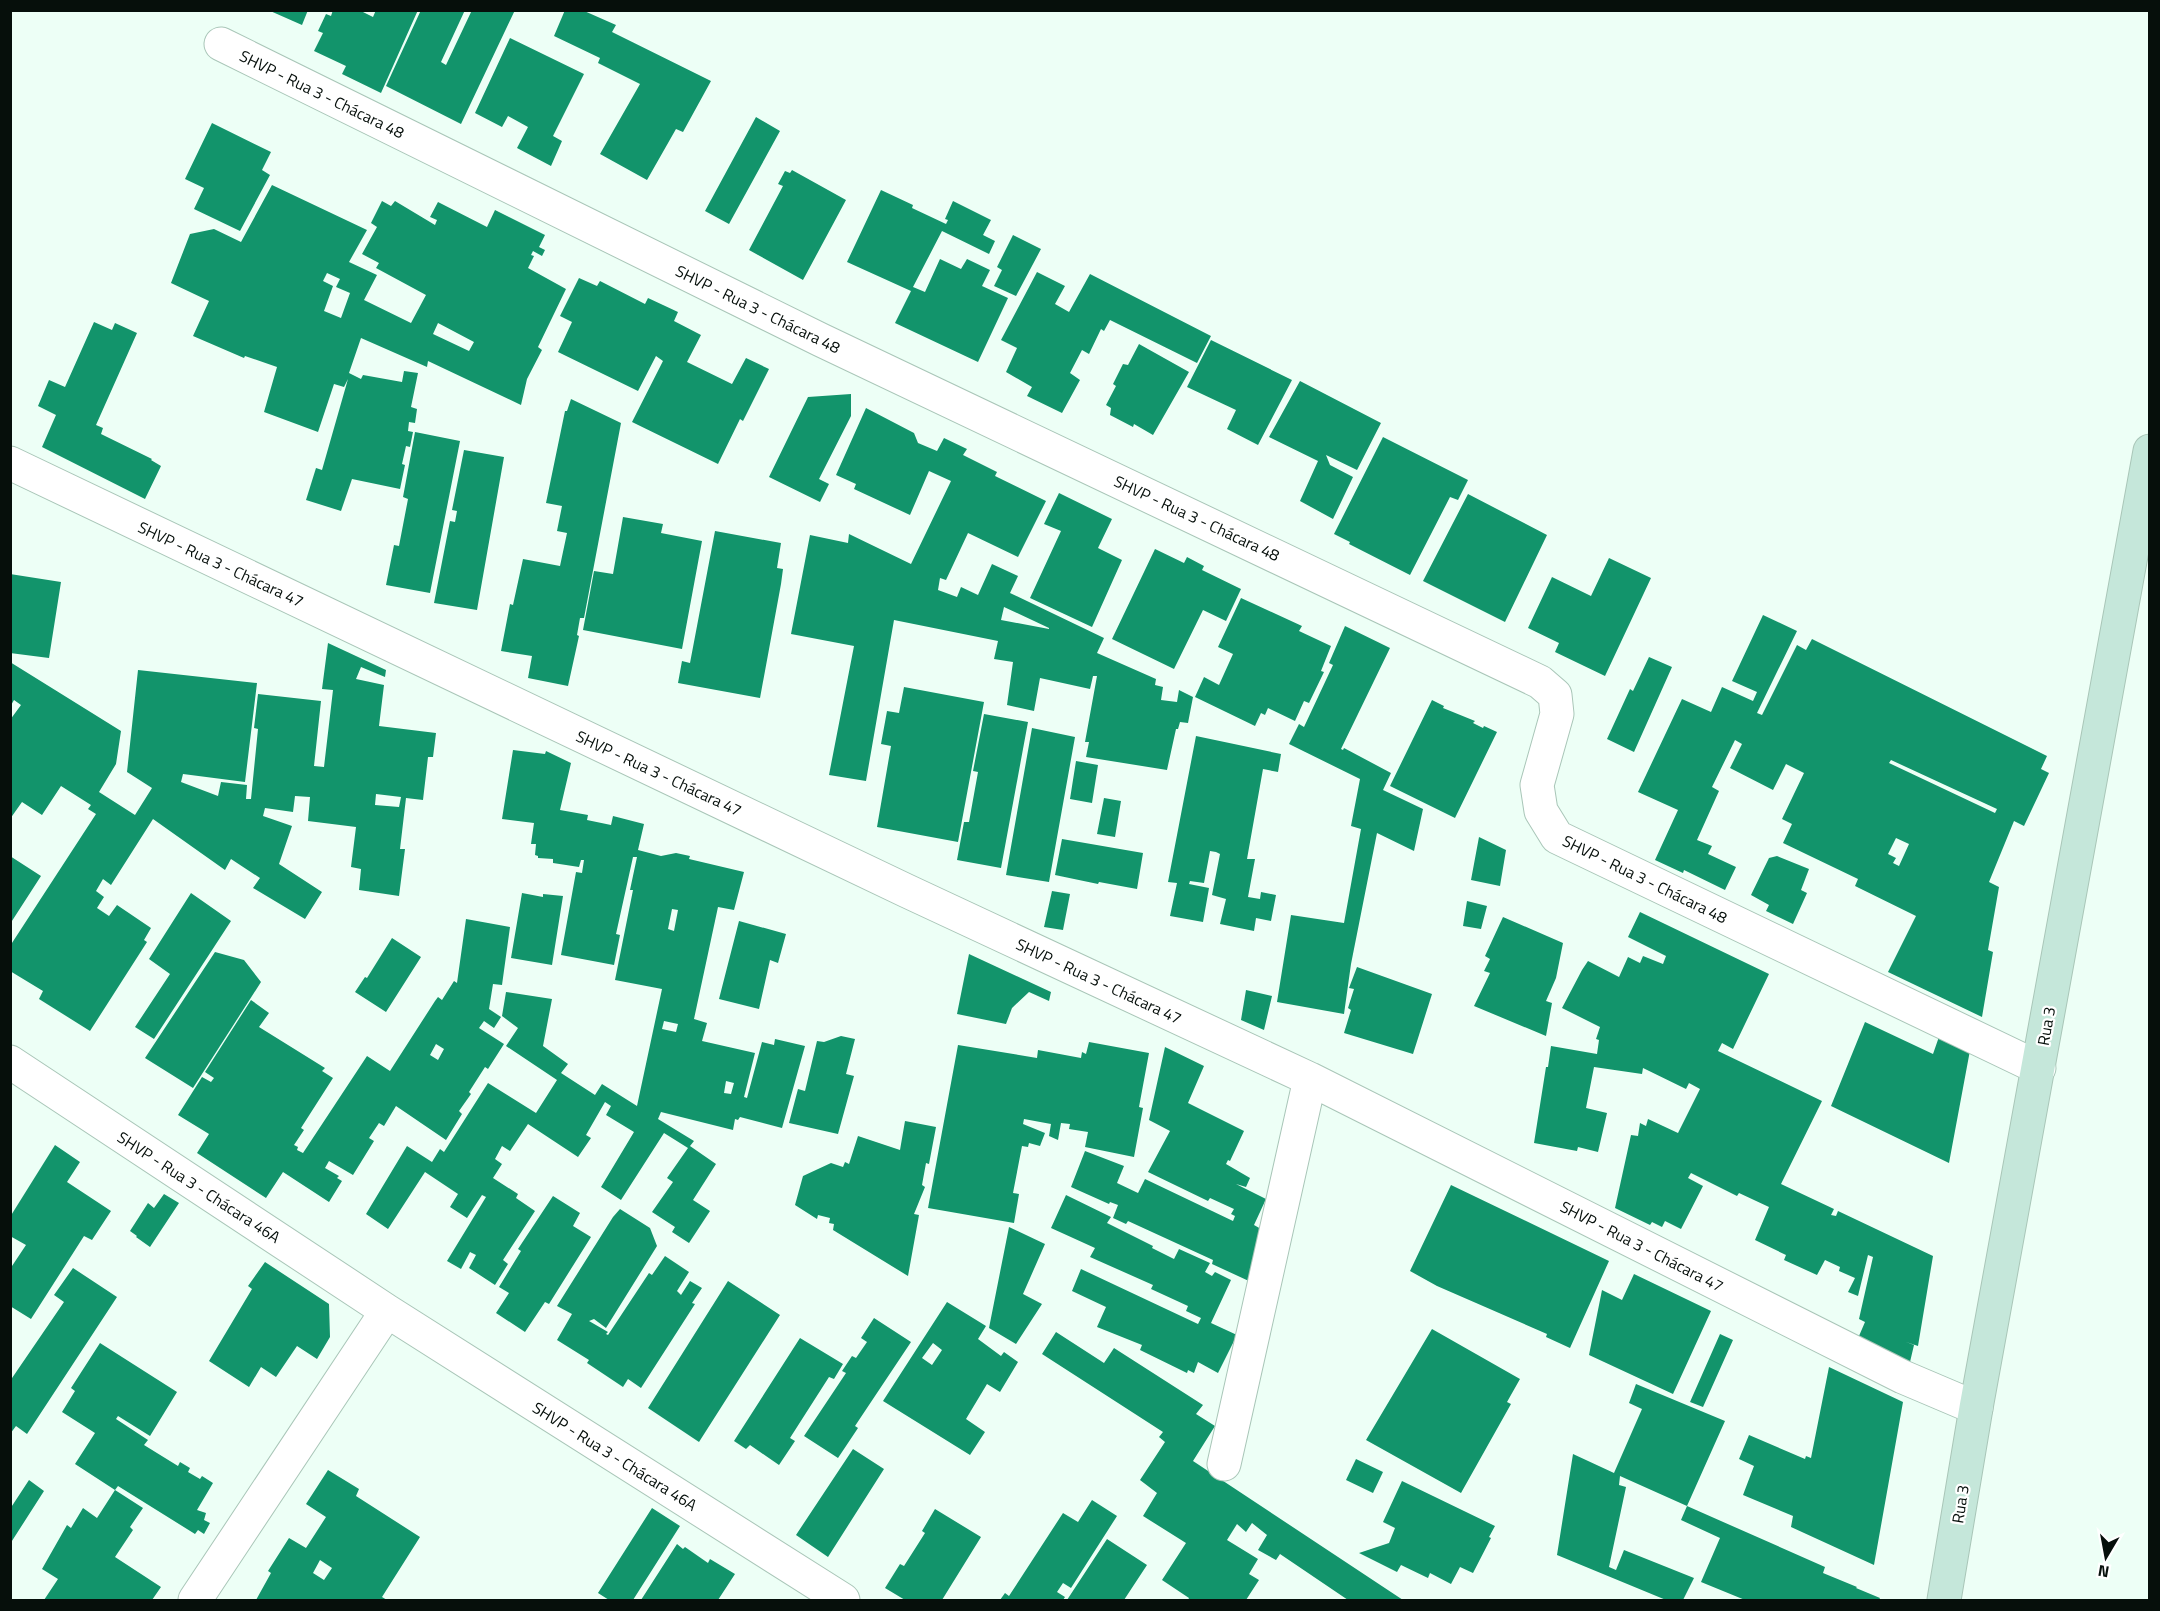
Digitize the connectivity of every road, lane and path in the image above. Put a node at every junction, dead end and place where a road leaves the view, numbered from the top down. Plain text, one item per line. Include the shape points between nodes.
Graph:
1 (221, 44) dead end
2 (2150, 451) edge
3 (10, 463) edge
4 (10, 1062) edge
5 (2039, 1068) junction
6 (1310, 1079) junction
7 (387, 1311) junction
8 (1976, 1408) junction
9 (1224, 1464) dead end
10 (195, 1600) edge
11 (843, 1600) edge
12 (1944, 1600) edge

1 - 5 street, SHVP - Rua 3 - Chácara 48 via 821,340 1540,682 1555,695 1557,714 1537,785 1541,811 1557,837
2 - 5 main road, Rua 3
3 - 6 street, SHVP - Rua 3 - Chácara 47
4 - 7 street, SHVP - Rua 3 - Chácara 46A
5 - 8 main road, Rua 3
6 - 8 street, SHVP - Rua 3 - Chácara 47 via 1903,1377
6 - 9 street
7 - 10 street
7 - 11 street, SHVP - Rua 3 - Chácara 46A
8 - 12 main road, Rua 3

